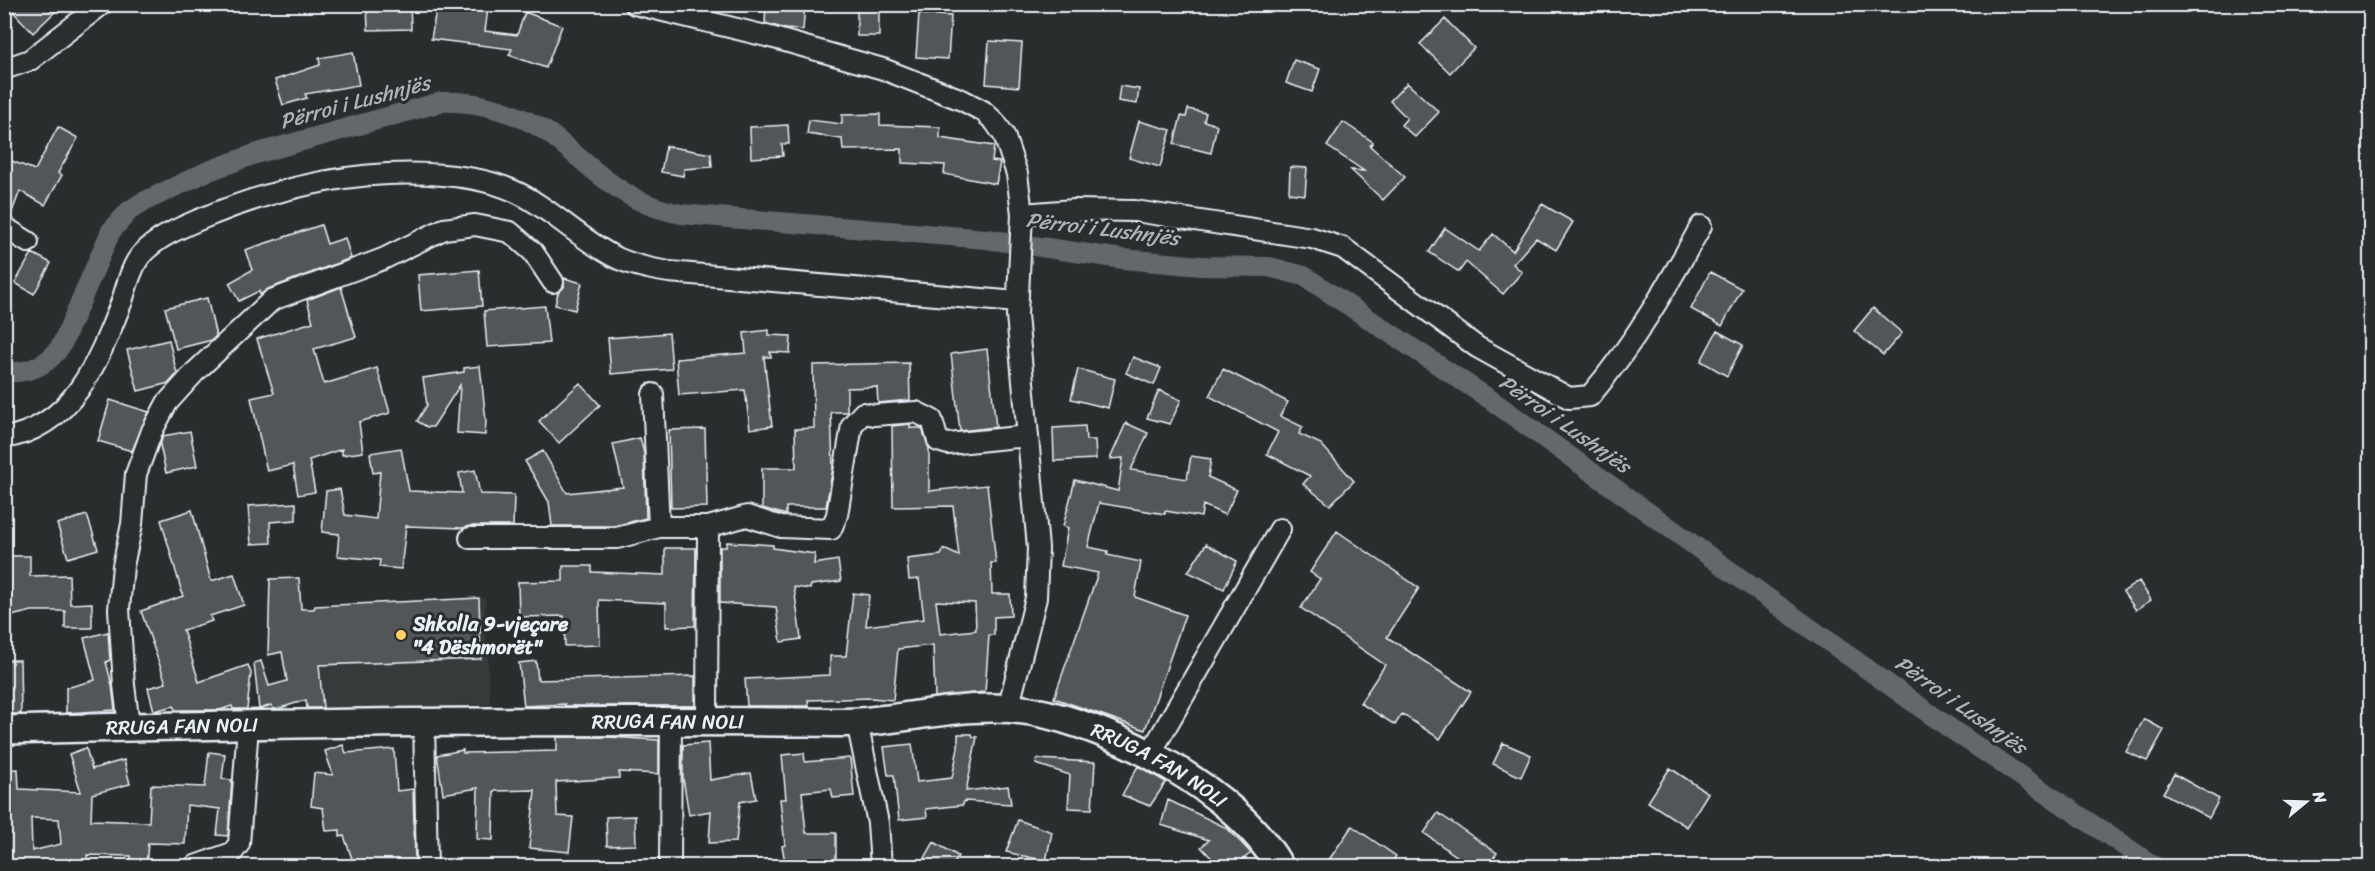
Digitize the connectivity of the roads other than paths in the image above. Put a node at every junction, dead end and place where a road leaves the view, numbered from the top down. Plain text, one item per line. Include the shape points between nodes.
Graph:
1 (102, 4) edge
2 (635, 4) edge
3 (4, 69) edge
4 (1022, 218) junction
5 (1701, 226) dead end
6 (4, 227) edge
7 (28, 242) dead end
8 (553, 282) dead end
9 (1018, 293) junction
10 (653, 394) dead end
11 (1028, 436) junction
12 (4, 438) edge
13 (659, 527) junction
14 (708, 527) junction
15 (1280, 529) dead end
16 (470, 538) dead end
17 (1008, 709) junction
18 (424, 721) junction
19 (671, 721) junction
20 (707, 721) junction
21 (857, 722) junction
22 (129, 726) junction
23 (248, 726) junction
24 (4, 730) edge
25 (1149, 756) junction
26 (195, 867) edge
27 (427, 867) edge
28 (670, 867) edge
29 (881, 867) edge
30 (1279, 867) edge

1 - 3 street via 30,60
2 - 4 street via 883,69 982,111 1004,135 1017,174
4 - 5 street via 1074,210 1135,211 1331,243 1477,347 1569,398 1590,396 1612,370 1656,306
4 - 9 street
6 - 7 street
8 - 22 street via 533,252 510,232 475,225 444,229 384,259 272,300 195,372 167,403 136,474 119,609
9 - 11 street
9 - 12 street via 645,268 613,256 527,198 478,179 397,173 367,177 273,193 195,221 150,246 135,266 90,374 78,393 46,423
10 - 13 street
11 - 14 street via 948,444 938,441 932,420 915,412 863,413 852,424 837,515 831,529 781,527 747,516
11 - 17 street via 1038,573 1032,618
13 - 14 street
13 - 16 street via 617,538
14 - 20 street
15 - 25 street
17 - 21 main road, RRUGA FAN NOLI via 965,708
17 - 25 main road, RRUGA FAN NOLI via 1056,717
18 - 19 main road, RRUGA FAN NOLI
18 - 23 main road, RRUGA FAN NOLI
18 - 27 street
19 - 20 main road, RRUGA FAN NOLI
19 - 28 street
20 - 21 main road, RRUGA FAN NOLI
21 - 29 street via 878,823
22 - 23 main road, RRUGA FAN NOLI
22 - 24 main road, RRUGA FAN NOLI
23 - 26 street via 239,844 232,854
25 - 30 main road, RRUGA FAN NOLI via 1208,789 1235,812

